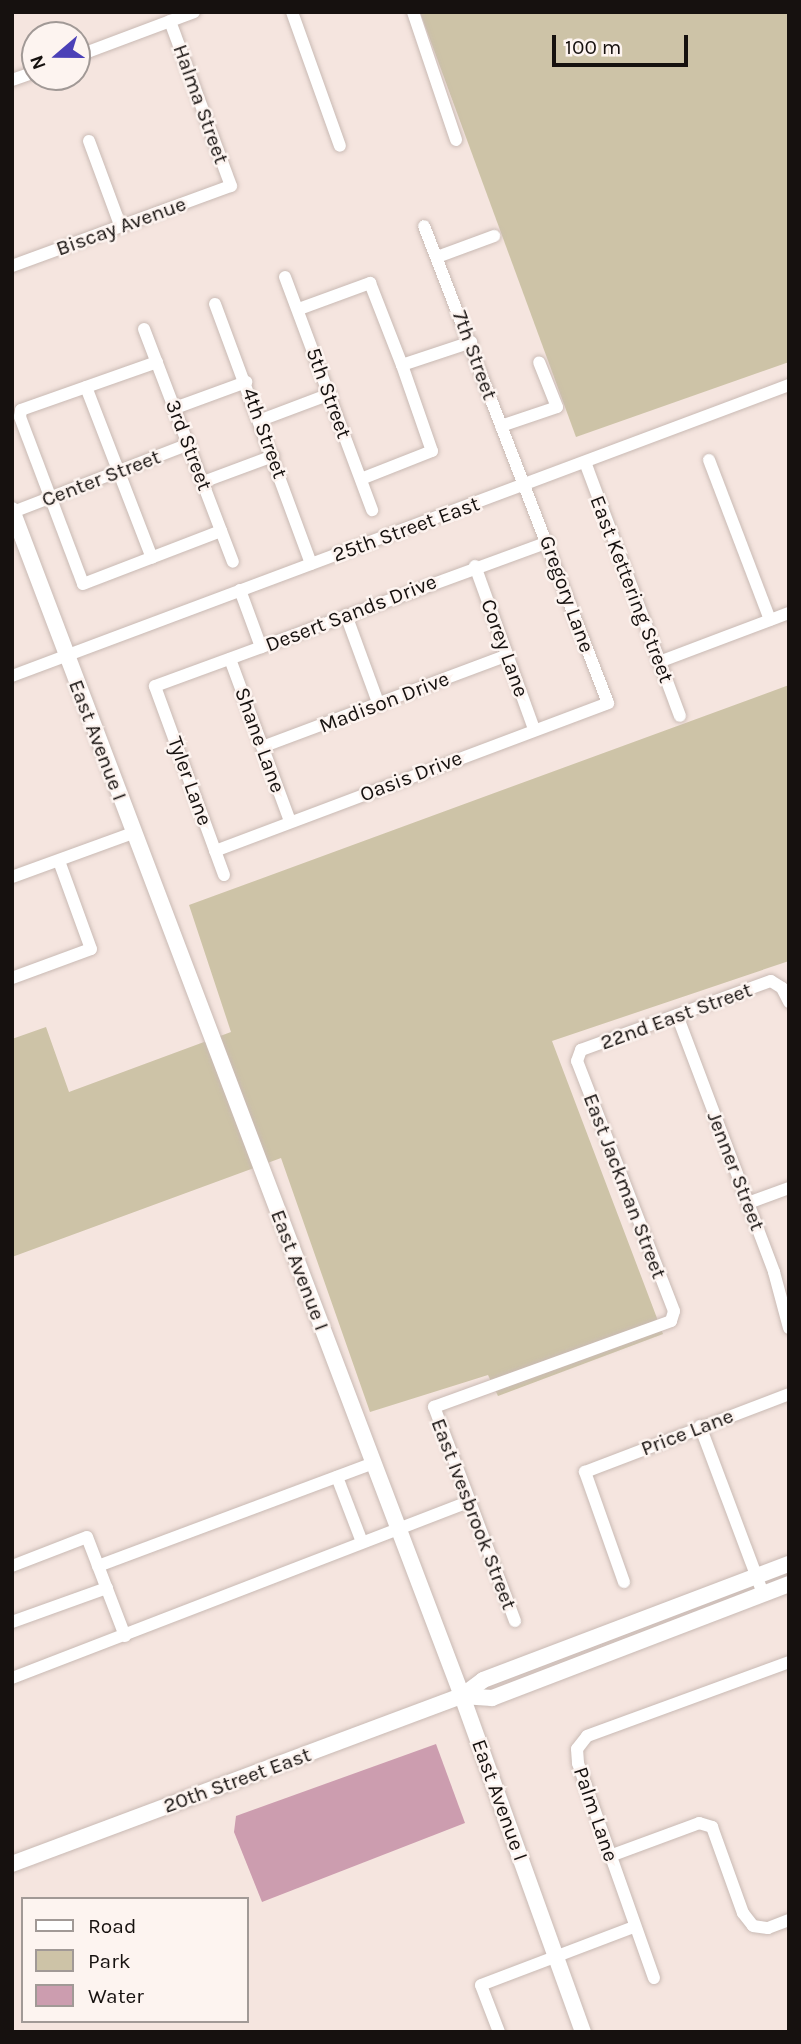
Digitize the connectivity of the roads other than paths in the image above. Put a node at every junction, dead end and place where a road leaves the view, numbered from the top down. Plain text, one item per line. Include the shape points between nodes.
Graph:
1 (194, 12) edge
2 (292, 12) edge
3 (412, 12) edge
4 (170, 21) junction
5 (91, 51) edge
6 (456, 139) dead end
7 (89, 141) dead end
8 (340, 146) dead end
9 (231, 186) joint
10 (120, 225) junction
11 (424, 226) dead end
12 (494, 236) dead end
13 (437, 257) junction
14 (12, 266) edge
15 (285, 277) dead end
16 (215, 304) dead end
17 (299, 310) junction
18 (144, 329) dead end
19 (471, 342) junction
20 (157, 362) junction
21 (538, 362) dead end
22 (402, 365) junction
23 (246, 382) junction
24 (789, 386) edge
25 (86, 387) junction
26 (330, 394) junction
27 (175, 408) junction
28 (261, 421) junction
29 (502, 426) junction
30 (189, 444) junction
31 (273, 456) junction
32 (709, 460) dead end
33 (585, 462) junction
34 (120, 471) junction
35 (361, 478) junction
36 (203, 482) junction
37 (526, 485) junction
38 (52, 497) junction
39 (372, 510) dead end
40 (13, 511) edge
41 (222, 531) junction
42 (548, 542) junction
43 (152, 558) junction
44 (233, 562) dead end
45 (312, 564) junction
46 (475, 566) junction
47 (244, 589) junction
48 (789, 613) edge
49 (345, 615) junction
50 (770, 620) junction
51 (265, 645) junction
52 (506, 656) junction
53 (66, 657) junction
54 (230, 659) junction
55 (659, 662) junction
56 (18, 674) edge
57 (155, 686) joint
58 (607, 703) joint
59 (379, 705) junction
60 (680, 716) dead end
61 (534, 729) junction
62 (262, 747) junction
63 (290, 821) junction
64 (133, 833) junction
65 (215, 850) junction
66 (59, 861) junction
67 (224, 875) dead end
68 (12, 877) edge
69 (12, 978) edge
70 (789, 1002) edge
71 (677, 1015) junction
72 (581, 1051) joint
73 (789, 1188) edge
74 (748, 1203) junction
75 (789, 1328) edge
76 (789, 1394) edge
77 (434, 1407) joint
78 (700, 1426) junction
79 (374, 1463) junction
80 (337, 1477) junction
81 (469, 1502) junction
82 (398, 1528) junction
83 (362, 1542) junction
84 (789, 1564) edge
85 (12, 1566) edge
86 (98, 1566) junction
87 (756, 1576) junction
88 (624, 1582) dead end
89 (789, 1584) edge
90 (107, 1588) junction
91 (764, 1594) junction
92 (515, 1620) dead end
93 (12, 1622) edge
94 (125, 1636) junction
95 (789, 1663) edge
96 (12, 1678) edge
97 (462, 1696) junction
98 (610, 1856) junction
99 (12, 1864) edge
100 (789, 1920) edge
101 (634, 1927) junction
102 (556, 1957) junction
103 (654, 1978) dead end
104 (499, 2032) edge
105 (583, 2032) edge

1 - 4 street
2 - 8 street
3 - 6 street
4 - 5 street
4 - 9 street, Halma Street
7 - 10 street
9 - 10 street, Biscay Avenue
10 - 14 street, Biscay Avenue
11 - 13 street, 7th Street
12 - 13 street
13 - 19 street, 7th Street
15 - 17 street, 5th Street
16 - 23 street, 4th Street
17 - 22 street via 370,283
17 - 26 street, 5th Street
18 - 20 street, 3rd Street
19 - 22 street
19 - 29 street, 7th Street
20 - 25 street
20 - 27 street, 3rd Street
21 - 29 street via 557,407
22 - 35 street via 432,451
23 - 27 street
23 - 28 street, 4th Street
24 - 33 street, 25th Street East
25 - 34 street
25 - 38 street via 21,410 20,418
26 - 28 street
26 - 35 street, 5th Street
27 - 30 street, 3rd Street
28 - 31 street, 4th Street
29 - 37 street, 7th Street
30 - 34 street, Center Street
30 - 36 street, 3rd Street
31 - 36 street
31 - 45 street, 4th Street
32 - 50 street
33 - 37 street, 25th Street East
33 - 55 street, East Kettering Street
34 - 38 street, Center Street
34 - 43 street
35 - 39 street, 5th Street
36 - 41 street, 3rd Street
37 - 42 street, Gregory Lane
37 - 45 street, 25th Street East
38 - 40 street, Center Street
38 - 43 street via 83,584
40 - 53 main road, East Avenue I
41 - 43 street
41 - 44 street, 3rd Street
42 - 46 street, Desert Sands Drive
42 - 58 street, Gregory Lane
45 - 47 street, 25th Street East
46 - 49 street, Desert Sands Drive
46 - 52 street, Corey Lane
47 - 51 street
47 - 53 street, 25th Street East
48 - 50 street
49 - 51 street, Desert Sands Drive
49 - 59 street
50 - 55 street
51 - 54 street, Desert Sands Drive
52 - 59 street, Madison Drive
52 - 61 street, Corey Lane
53 - 56 street, 25th Street East
53 - 64 main road, East Avenue I
54 - 57 street, Desert Sands Drive
54 - 62 street, Shane Lane
55 - 60 street, East Kettering Street
57 - 65 street, Tyler Lane
58 - 61 street, Oasis Drive
59 - 62 street, Madison Drive
61 - 63 street, Oasis Drive
62 - 63 street, Shane Lane
63 - 65 street, Oasis Drive
64 - 66 street
64 - 79 main road, East Avenue I
65 - 67 street, Tyler Lane
66 - 68 street
66 - 69 street via 91,949
70 - 71 street, 22nd East Street via 782,988 771,981
71 - 72 street, 22nd East Street
71 - 74 street, Jenner Street
72 - 77 street, East Jackman Street via 577,1061 674,1311 671,1321
73 - 74 street
74 - 75 street, Jenner Street
76 - 78 street, Price Lane
77 - 81 street, East Ivesbrook Street
78 - 87 street
78 - 88 street, Price Lane via 585,1472
79 - 80 street
79 - 82 main road, East Avenue I
80 - 83 street
80 - 86 street
81 - 82 street
81 - 92 street, East Ivesbrook Street
82 - 83 street
82 - 97 main road, East Avenue I
83 - 94 street
84 - 87 main road, 20th Street East
85 - 86 street via 87,1537
86 - 90 street
87 - 91 street
87 - 97 main road, 20th Street East via 483,1680
89 - 91 main road, 20th Street East
90 - 93 street
90 - 94 street
91 - 97 main road, 20th Street East via 492,1698
94 - 96 street
95 - 98 street, Palm Lane via 587,1737 577,1749 578,1763
97 - 99 main road, 20th Street East
97 - 102 main road, East Avenue I
98 - 100 street via 699,1824 712,1828 743,1913 753,1926 768,1928
98 - 101 street, Palm Lane
101 - 102 street
101 - 103 street, Palm Lane
102 - 104 street via 481,1985
102 - 105 main road, East Avenue I

